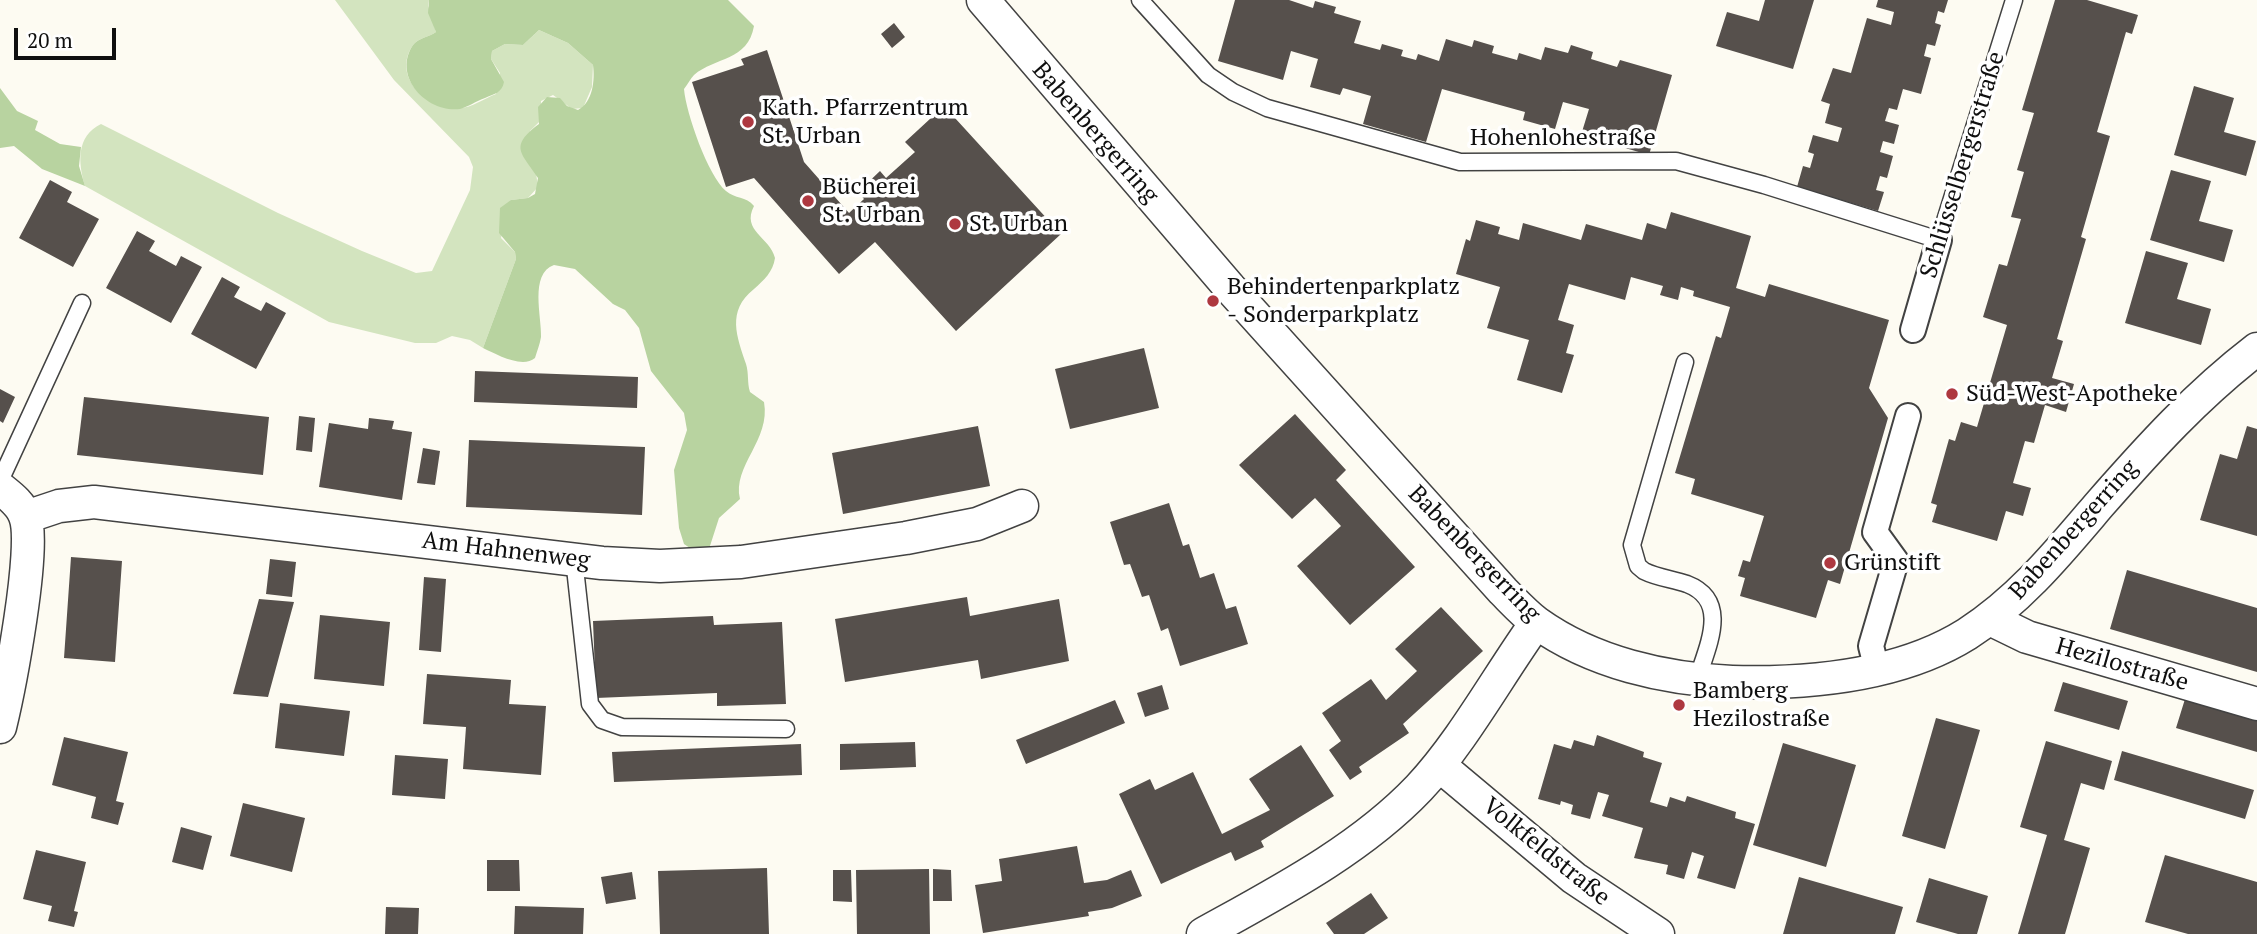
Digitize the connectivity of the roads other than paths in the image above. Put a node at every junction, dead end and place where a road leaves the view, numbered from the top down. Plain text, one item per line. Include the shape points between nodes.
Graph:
1 (983, 0) edge
2 (1140, 0) edge
3 (2014, 0) edge
4 (1939, 240) junction
5 (82, 303) dead end
6 (1913, 330) dead end
7 (2257, 349) edge
8 (1685, 362) dead end
9 (1908, 416) dead end
10 (0, 481) edge
11 (0, 488) edge
12 (1023, 506) dead end
13 (26, 517) junction
14 (574, 559) junction
15 (1990, 619) junction
16 (1536, 623) junction
17 (1877, 670) junction
18 (1697, 680) junction
19 (2257, 704) edge
20 (0, 727) edge
21 (786, 729) dead end
22 (1439, 765) junction
23 (1203, 934) edge
24 (1657, 934) edge

1 - 16 street, Babenbergerring via 1230,288
2 - 4 lane, Hohenlohestraße via 1208,75 1267,108 1460,162 1676,161
3 - 4 lane, Schlüsselbergerstraße
4 - 6 street, Schlüsselbergerstraße
5 - 10 lane
7 - 15 street, Babenbergerring via 2178,416 2035,579
8 - 18 lane via 1632,545 1644,571 1699,590 1712,605 1714,621
9 - 17 street via 1875,532 1896,561 1871,646
11 - 13 street
12 - 14 street, Am Hahnenweg via 977,524 808,554 695,566
13 - 14 street, Am Hahnenweg via 59,506 94,502
13 - 20 street via 21,615
14 - 21 lane via 590,704 602,720 622,727
15 - 17 street, Babenbergerring via 1927,655
15 - 19 street, Hezilostraße via 2027,637
16 - 18 street, Babenbergerring via 1573,645 1613,660
16 - 22 street
17 - 18 street, Babenbergerring via 1749,682
22 - 23 street via 1417,790 1338,854
22 - 24 street, Volkfeldstraße via 1574,878

